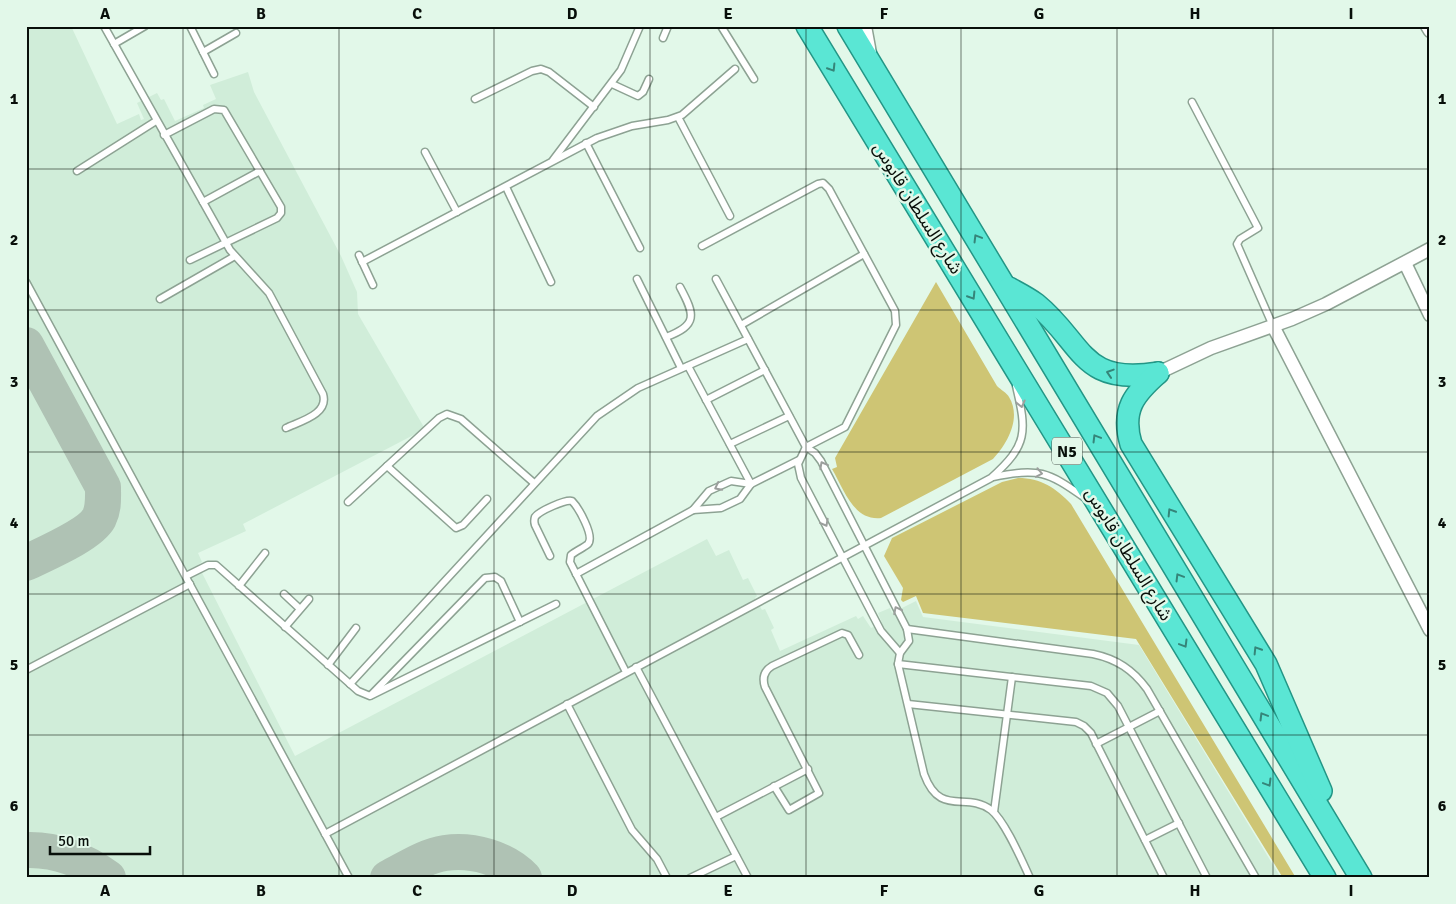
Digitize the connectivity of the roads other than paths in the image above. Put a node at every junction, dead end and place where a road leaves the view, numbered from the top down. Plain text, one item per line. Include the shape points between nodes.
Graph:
1 (104, 26) edge
2 (145, 26) edge
3 (190, 26) edge
4 (640, 26) edge
5 (668, 26) edge
6 (722, 26) edge
7 (807, 26) edge
8 (848, 26) edge
9 (865, 26) edge
10 (1427, 26) edge
11 (1430, 31) edge
12 (236, 34) dead end
13 (663, 38) dead end
14 (114, 44) junction
15 (203, 52) junction
16 (873, 67) junction
17 (735, 69) dead end
18 (214, 74) dead end
19 (649, 79) dead end
20 (754, 79) dead end
21 (612, 84) junction
22 (475, 99) dead end
23 (1192, 102) dead end
24 (594, 107) junction
25 (678, 117) junction
26 (156, 121) junction
27 (164, 135) junction
28 (586, 143) junction
29 (425, 152) dead end
30 (551, 162) junction
31 (78, 170) dead end
32 (260, 171) junction
33 (506, 186) junction
34 (203, 202) junction
35 (457, 212) junction
36 (730, 216) dead end
37 (226, 242) junction
38 (702, 246) dead end
39 (640, 248) dead end
40 (1430, 250) edge
41 (864, 254) junction
42 (359, 255) dead end
43 (235, 256) junction
44 (190, 260) dead end
45 (362, 262) junction
46 (1405, 263) junction
47 (637, 279) dead end
48 (716, 279) dead end
49 (26, 282) edge
50 (551, 282) dead end
51 (373, 285) dead end
52 (1006, 286) junction
53 (680, 287) dead end
54 (160, 299) dead end
55 (1430, 315) edge
56 (741, 325) junction
57 (1273, 326) junction
58 (666, 337) junction
59 (748, 339) junction
60 (1010, 357) junction
61 (684, 367) junction
62 (765, 370) junction
63 (1158, 373) junction
64 (706, 400) junction
65 (789, 416) junction
66 (286, 428) dead end
67 (730, 444) junction
68 (806, 447) junction
69 (799, 460) junction
70 (387, 466) junction
71 (991, 478) junction
72 (534, 483) junction
73 (751, 484) junction
74 (487, 499) dead end
75 (348, 502) dead end
76 (693, 510) junction
77 (1103, 511) junction
78 (864, 546) junction
79 (265, 553) dead end
80 (550, 556) dead end
81 (843, 557) junction
82 (576, 574) junction
83 (186, 576) junction
84 (190, 584) junction
85 (239, 586) junction
86 (284, 594) dead end
87 (309, 599) dead end
88 (556, 604) dead end
89 (300, 609) junction
90 (520, 622) junction
91 (285, 627) junction
92 (356, 628) dead end
93 (907, 629) junction
94 (1430, 630) edge
95 (900, 653) junction
96 (859, 655) dead end
97 (898, 664) junction
98 (328, 665) junction
99 (636, 667) junction
100 (26, 670) edge
101 (626, 672) junction
102 (1012, 677) junction
103 (350, 684) junction
104 (370, 696) junction
105 (567, 704) junction
106 (908, 704) junction
107 (1160, 711) junction
108 (1008, 714) junction
109 (1130, 728) junction
110 (1096, 744) junction
111 (808, 769) junction
112 (774, 786) junction
113 (994, 812) junction
114 (716, 817) junction
115 (1179, 823) junction
116 (326, 834) junction
117 (1145, 840) junction
118 (736, 856) junction
119 (1358, 874) edge
120 (349, 878) edge
121 (667, 878) edge
122 (690, 878) edge
123 (748, 878) edge
124 (1030, 878) edge
125 (1164, 878) edge
126 (1207, 878) edge
127 (1256, 878) edge
128 (1325, 878) edge

1 - 14 lane
2 - 14 lane
3 - 15 lane
4 - 21 lane
5 - 13 lane
6 - 20 lane
7 -> 60 highway, شارع السلطان قابوس / N5
8 - 16 highway, شارع السلطان قابوس / N5
9 - 16 street
10 - 11 street
12 - 15 lane
14 - 26 lane
15 - 18 lane
52 -> 16 highway, شارع السلطان قابوس / N5
17 - 25 lane
19 - 21 lane via 638,96
21 - 24 lane
22 - 24 lane via 541,69
23 - 57 lane via 1258,228 1240,238 1237,244
24 - 30 lane
25 - 28 lane via 632,126
25 - 36 lane
26 - 27 lane
26 - 31 lane
27 - 32 lane via 222,108
27 - 34 lane
28 - 30 lane
28 - 39 lane
29 - 35 lane
30 - 33 lane
32 - 34 lane
32 - 37 lane via 282,207 281,214
33 - 35 lane
33 - 50 lane
34 - 37 lane
35 - 45 lane
37 - 43 lane
37 - 44 lane
38 - 41 lane via 820,183 829,189
40 - 46 street
41 - 56 lane
41 - 68 lane via 895,311 896,325 845,427
42 - 45 lane
43 - 54 lane
43 - 66 lane via 272,298 324,398 317,413
45 - 51 lane
46 - 55 street
46 - 57 street via 1326,304
47 - 58 lane
48 - 56 lane
49 - 83 lane
63 -> 52 highway via 1134,377 1099,369 1036,304
119 -> 52 highway, شارع السلطان قابوس / N5
53 - 58 lane via 690,306 690,321 683,330
56 - 59 lane
57 - 63 street via 1211,348
57 - 94 street
58 - 61 lane
59 - 61 lane
59 - 62 lane
60 -> 71 lane via 1023,411 1023,430 1014,455
60 - 77 highway, شارع السلطان قابوس / N5
61 - 64 lane
61 - 72 lane via 638,388 606,408
62 - 64 lane
62 - 65 lane
119 -> 63 highway via 1266,664 1131,444 1128,433 1130,406 1141,388
64 - 67 lane
65 - 67 lane
65 - 68 lane
67 - 73 lane
68 - 69 lane
78 -> 68 lane via 818,456
69 - 73 lane
69 -> 81 lane via 801,478
70 - 72 lane via 439,418 452,414
70 - 74 lane via 456,528 464,526
70 - 75 lane
71 -> 77 lane via 1024,471 1041,472 1058,479
71 - 78 lane
72 - 103 lane
73 - 76 lane via 740,499 721,508
73 -> 76 lane via 734,480 727,482 706,493
76 - 82 lane
77 -> 128 highway, شارع السلطان قابوس / N5
78 - 81 lane
93 -> 78 lane
79 - 85 lane
80 - 82 lane via 534,519 564,501 572,501 590,535 588,544 571,555 570,562
81 - 95 lane via 885,638
81 - 99 lane
82 - 101 lane
83 - 84 lane
83 - 85 lane via 214,565
84 - 100 lane
84 - 116 lane
85 - 91 lane
86 - 89 lane
87 - 89 lane
88 - 90 lane
89 - 91 lane
90 - 104 lane
90 - 104 lane via 501,581 485,578
91 - 98 lane
92 - 98 lane
93 - 95 lane via 909,641
93 - 107 lane via 1112,659 1142,681
95 - 97 lane
96 - 111 lane via 850,638 842,633 772,666 765,674 765,688
97 - 102 lane
97 - 106 lane
98 - 103 lane
99 - 101 lane
99 - 114 lane
101 - 105 lane
102 - 108 lane
102 - 109 lane via 1096,687 1115,701
103 - 104 lane via 361,694
105 - 116 lane
105 - 121 lane via 632,830 657,859
106 - 108 lane
106 - 113 lane via 930,788 945,800 982,805
107 - 109 lane
107 - 127 lane
108 - 110 lane via 1076,722 1088,729
108 - 113 lane
109 - 110 lane
109 - 115 lane
110 - 117 lane
111 - 112 lane
111 - 112 lane via 819,793 793,809 786,807
112 - 114 lane
113 - 124 lane
114 - 118 lane
115 - 117 lane
115 - 126 lane
116 - 120 lane
117 - 125 lane
118 - 122 lane
118 - 123 lane

